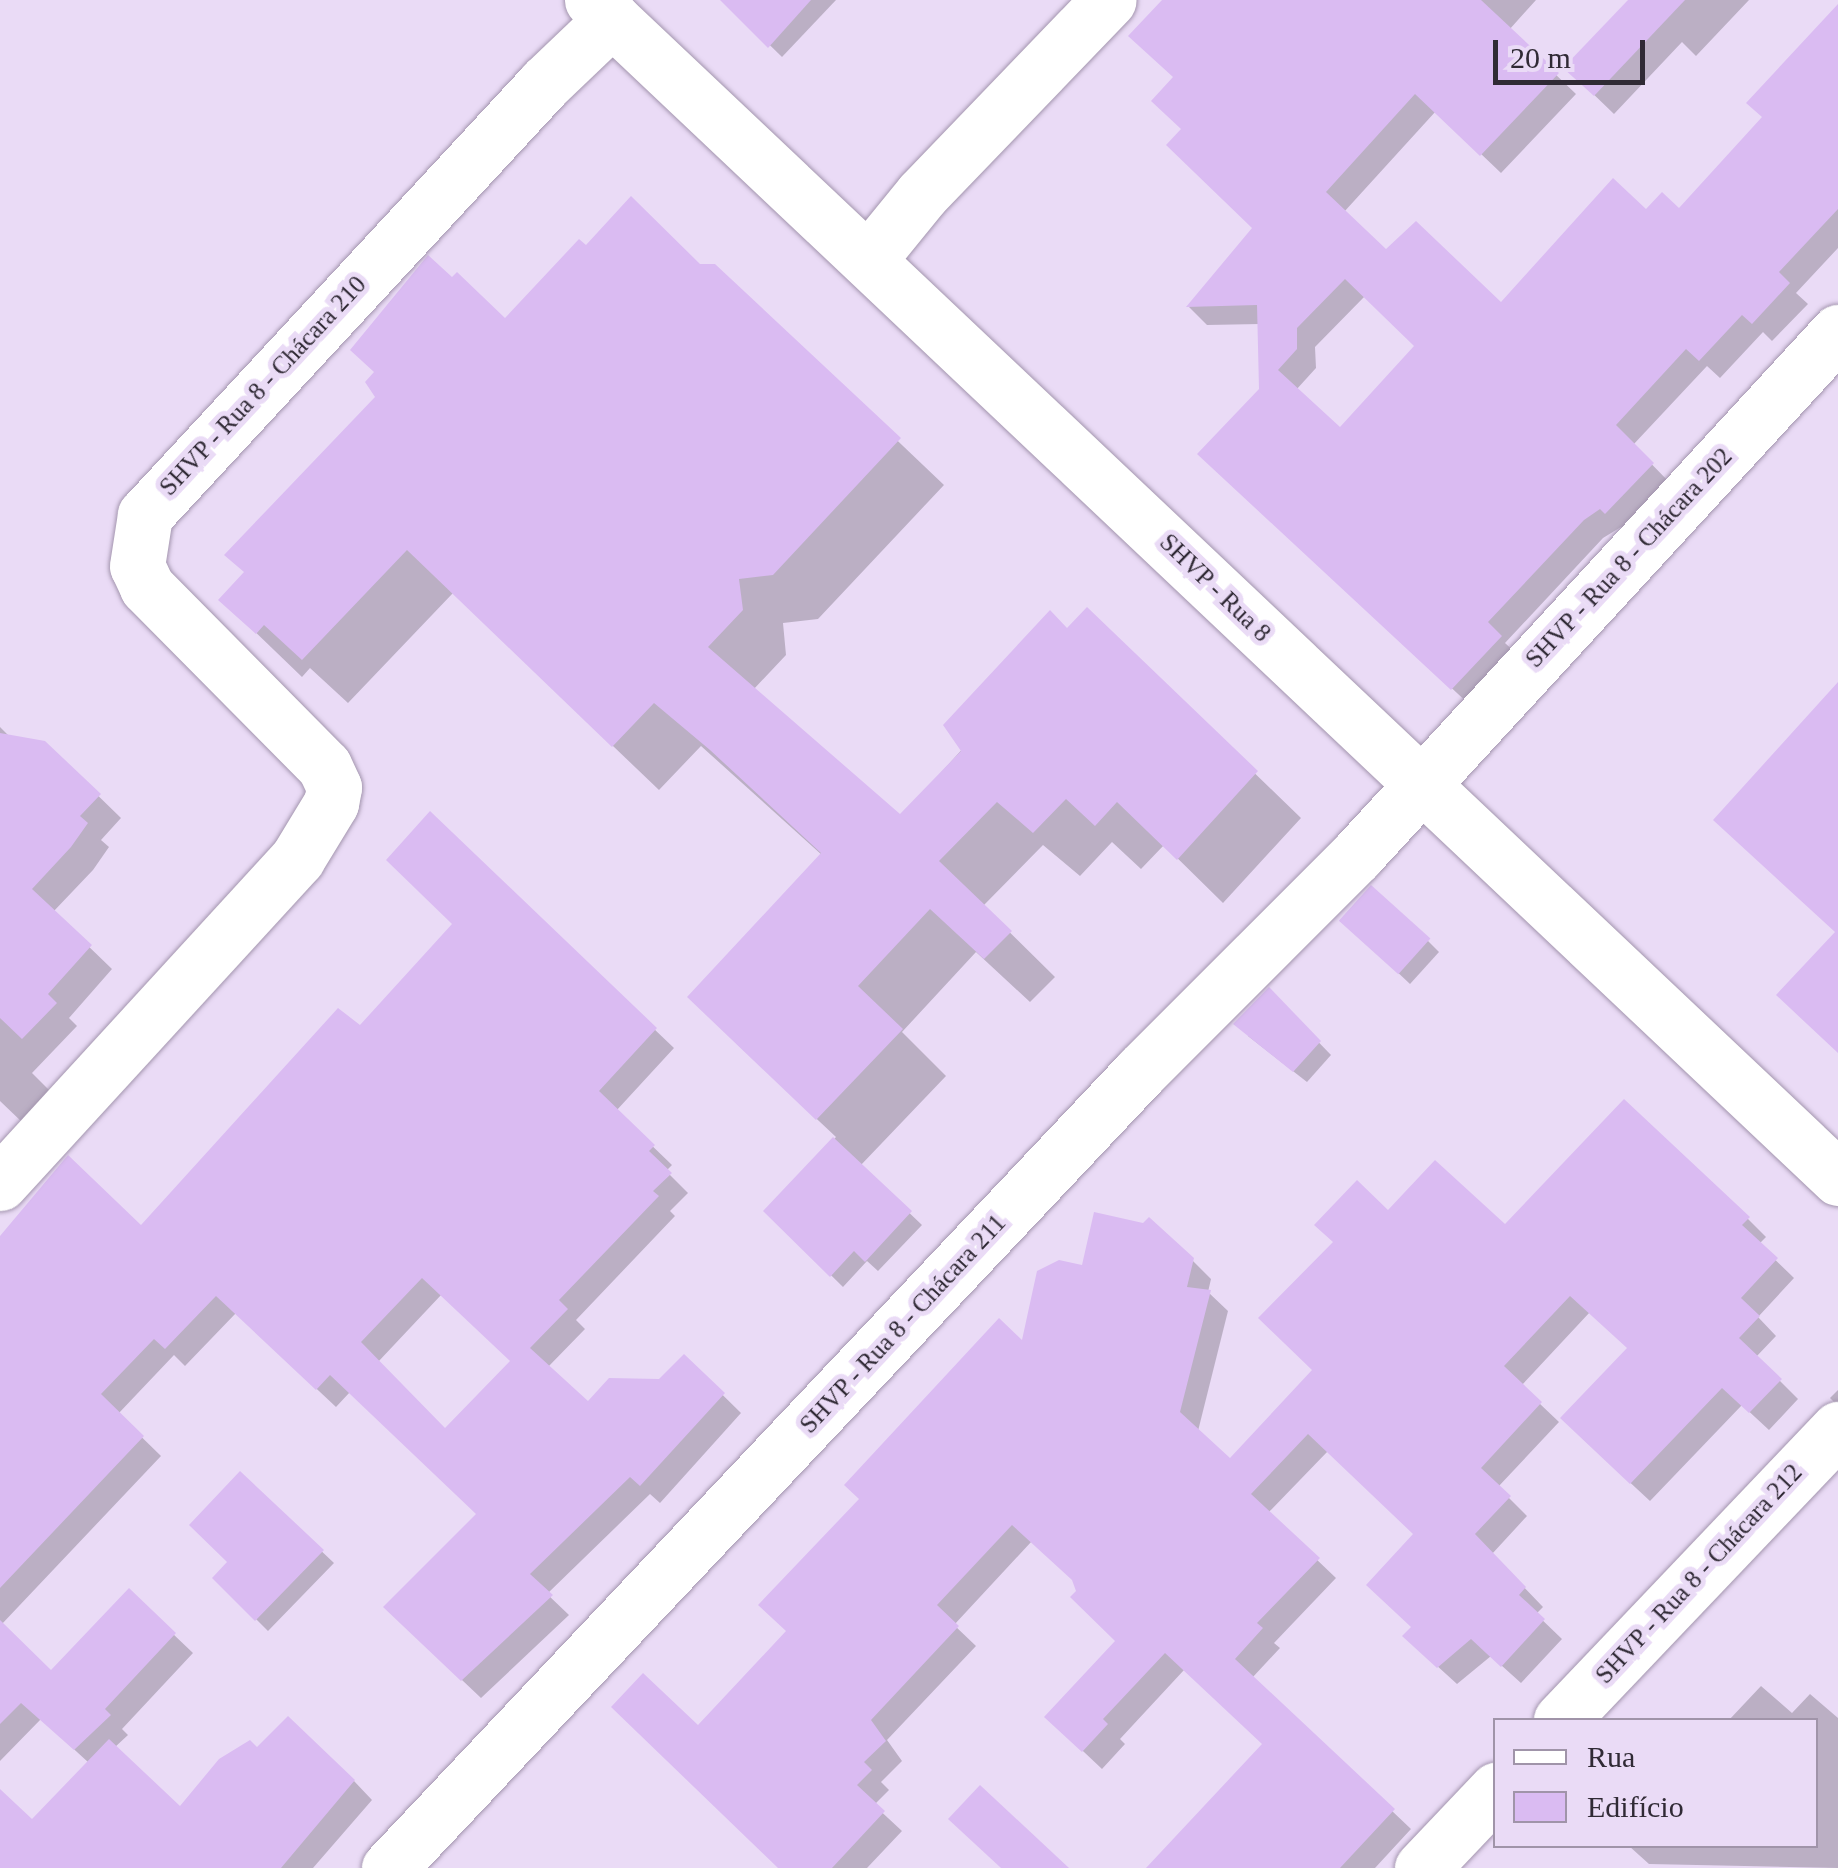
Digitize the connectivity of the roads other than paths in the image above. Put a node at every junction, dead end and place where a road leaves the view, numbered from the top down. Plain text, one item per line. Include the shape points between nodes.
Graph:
1 (1109, 0) edge
2 (602, 9) edge
3 (870, 259) junction
4 (1838, 332) edge
5 (1419, 783) junction
6 (1838, 1178) edge
7 (0, 1182) edge
8 (1838, 1429) edge
9 (1563, 1718) edge
10 (1493, 1793) edge
11 (389, 1868) edge
12 (1422, 1868) edge

1 - 3 street via 922,194
2 - 3 street, SHVP - Rua 8
2 - 7 street, SHVP - Rua 8 - Chácara 210 via 545,83 145,515 137,543 146,587 324,766 334,787 331,803 297,859
3 - 5 street, SHVP - Rua 8
4 - 5 street, SHVP - Rua 8 - Chácara 202
5 - 6 street, SHVP - Rua 8
5 - 11 street, SHVP - Rua 8 - Chácara 211
8 - 9 street, SHVP - Rua 8 - Chácara 212
10 - 12 street

